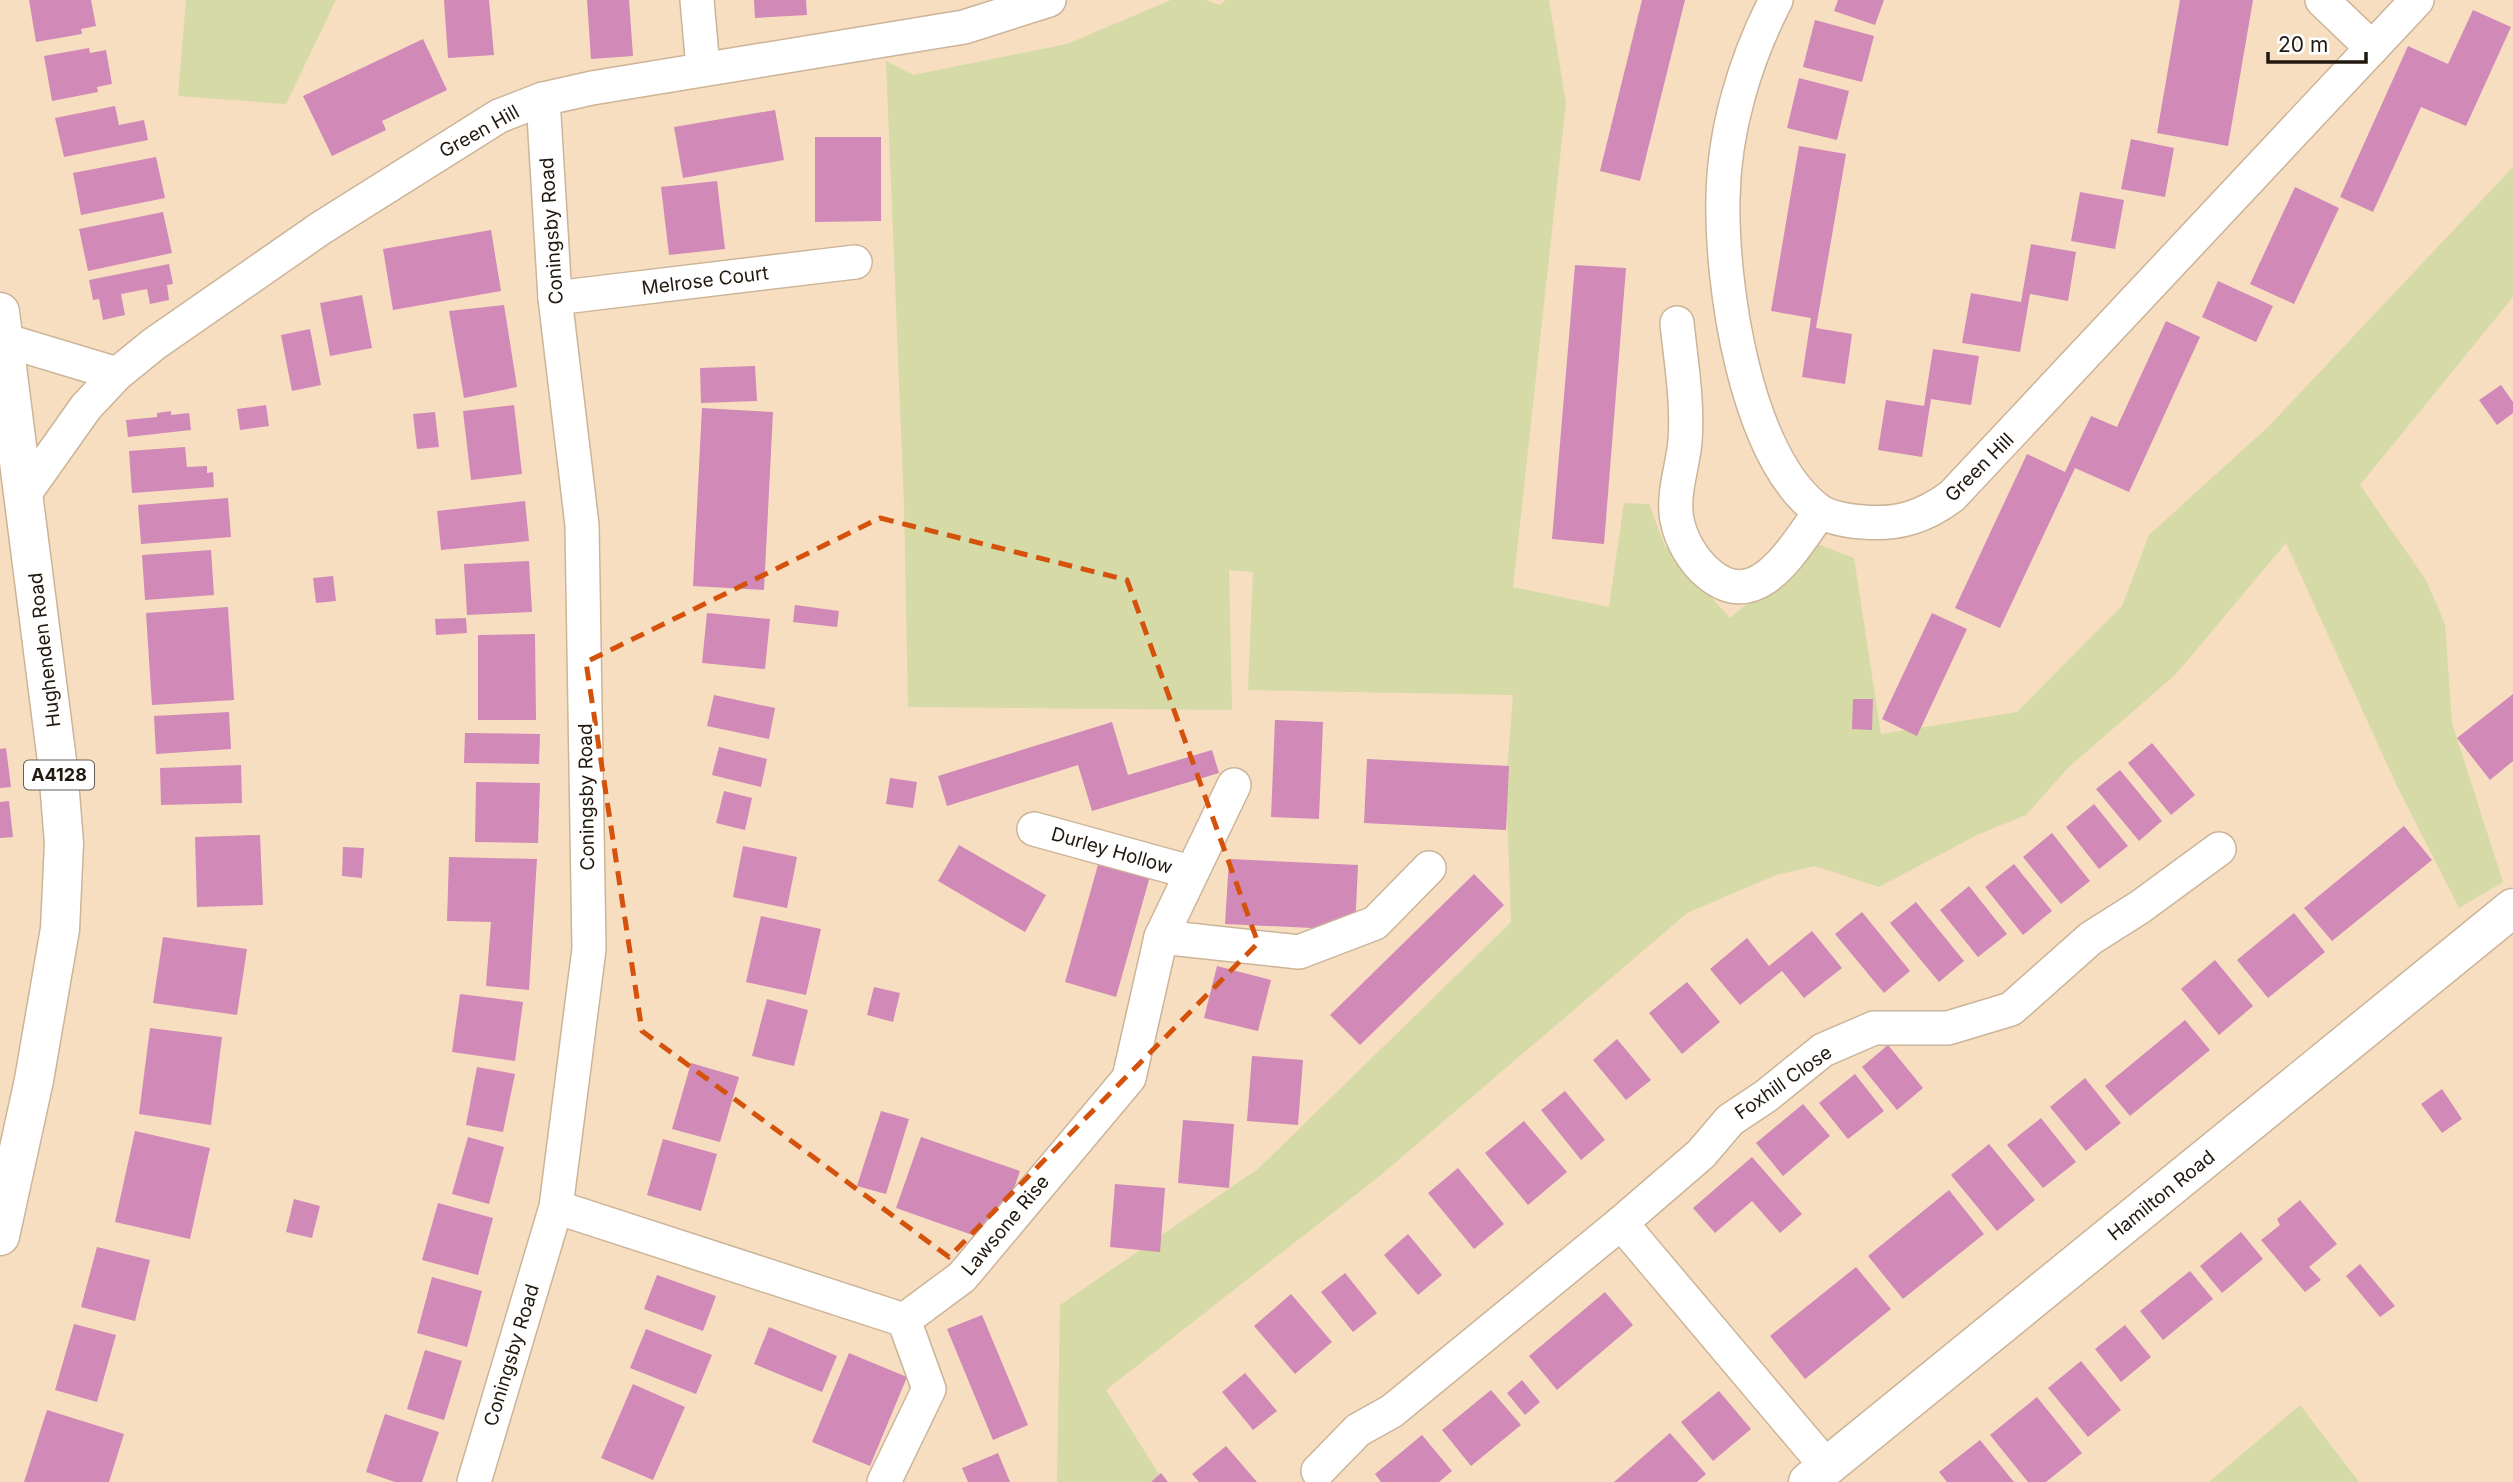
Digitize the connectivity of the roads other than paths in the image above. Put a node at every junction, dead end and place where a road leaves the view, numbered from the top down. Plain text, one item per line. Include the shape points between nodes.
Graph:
1 (696, 0) edge
2 (1049, 0) edge
3 (1776, 0) edge
4 (2322, 0) edge
5 (2417, 0) edge
6 (2372, 48) junction
7 (703, 68) junction
8 (543, 99) junction
9 (855, 262) dead end
10 (555, 298) junction
11 (1677, 323) dead end
12 (1, 331) edge
13 (117, 374) junction
14 (25, 493) junction
15 (1820, 512) junction
16 (1234, 785) dead end
17 (1034, 829) dead end
18 (2219, 849) dead end
19 (1429, 869) dead end
20 (1190, 872) junction
21 (2513, 908) edge
22 (1161, 937) junction
23 (556, 1207) junction
24 (1621, 1223) junction
25 (0, 1236) edge
26 (904, 1320) junction
27 (1318, 1471) dead end
28 (1817, 1474) edge
29 (474, 1482) edge
30 (884, 1482) edge

1 - 7 street
2 - 7 street, Green Hill via 964,27
3 - 15 street, Green Hill via 1734,108 1723,196 1725,277 1753,403 1779,461 1799,493
4 - 6 street
5 - 6 street, Green Hill
6 - 15 street, Green Hill via 1952,496 1907,521 1852,521
7 - 8 street, Green Hill
8 - 10 street, Coningsby Road
8 - 13 street, Green Hill via 499,116 321,228
9 - 10 street, Melrose Court
10 - 23 street, Coningsby Road via 582,525 589,949
11 - 15 street via 1685,440 1675,507 1682,537 1702,568 1732,587 1758,584 1791,552
12 - 13 street
12 - 14 main road, Hughenden Road / A4128
13 - 14 street, Green Hill via 59,441
14 - 25 main road, Hughenden Road / A4128 via 64,843 60,929
16 - 20 street, Lawsone Rise
17 - 20 street, Durley Hollow
18 - 24 street, Foxhill Close via 2091,938 2011,1009 1948,1028 1874,1028 1823,1050 1730,1120 1701,1154
19 - 22 street via 1375,923 1299,951
20 - 22 street, Lawsone Rise
21 - 28 main road, Hamilton Road
22 - 26 street, Lawsone Rise via 1129,1078 962,1277
23 - 26 street
23 - 29 street, Coningsby Road
24 - 27 street, Foxhill Close via 1392,1411 1358,1430
24 - 28 street
26 - 30 street via 929,1389

